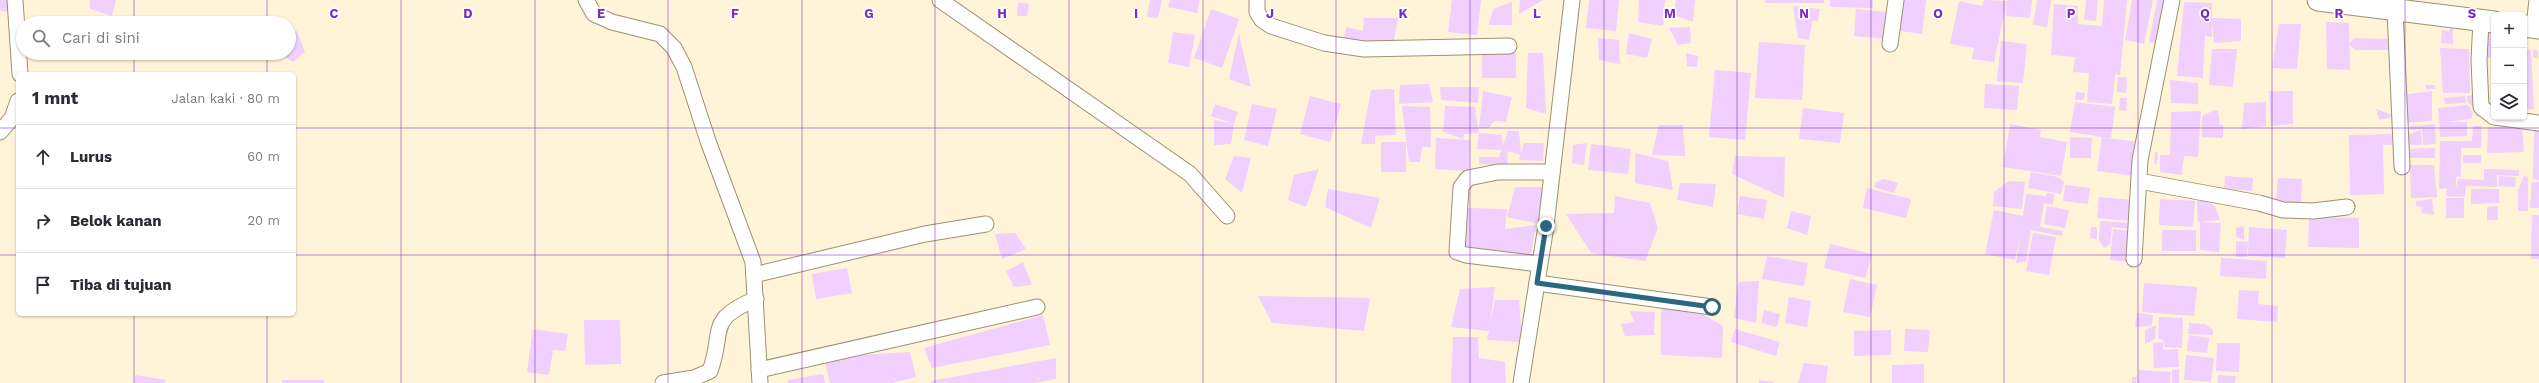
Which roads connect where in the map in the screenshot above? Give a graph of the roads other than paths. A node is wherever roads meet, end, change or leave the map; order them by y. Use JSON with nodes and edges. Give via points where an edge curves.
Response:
{"nodes":[{"id":1,"x":15,"y":0,"type":"edge"},
{"id":2,"x":586,"y":0,"type":"edge"},
{"id":3,"x":940,"y":0,"type":"edge"},
{"id":4,"x":1257,"y":0,"type":"edge"},
{"id":5,"x":1572,"y":0,"type":"edge"},
{"id":6,"x":1896,"y":0,"type":"edge"},
{"id":7,"x":2172,"y":0,"type":"edge"},
{"id":8,"x":2318,"y":0,"type":"edge"},
{"id":9,"x":2537,"y":0,"type":"edge"},
{"id":10,"x":2374,"y":4,"type":"edge"},
{"id":11,"x":2396,"y":10,"type":"junction"},
{"id":12,"x":16,"y":16,"type":"edge"},
{"id":13,"x":2488,"y":21,"type":"edge"},
{"id":14,"x":2532,"y":27,"type":"edge"},
{"id":15,"x":1890,"y":44,"type":"dead end"},
{"id":16,"x":1509,"y":46,"type":"dead end"},
{"id":17,"x":19,"y":60,"type":"edge"},
{"id":18,"x":20,"y":72,"type":"edge"},
{"id":19,"x":16,"y":107,"type":"edge"},
{"id":20,"x":2491,"y":114,"type":"edge"},
{"id":21,"x":2521,"y":120,"type":"edge"},
{"id":22,"x":2539,"y":122,"type":"edge"},
{"id":23,"x":0,"y":132,"type":"edge"},
{"id":24,"x":2402,"y":167,"type":"dead end"},
{"id":25,"x":1552,"y":172,"type":"junction"},
{"id":26,"x":2139,"y":181,"type":"junction"},
{"id":27,"x":2347,"y":207,"type":"dead end"},
{"id":28,"x":1227,"y":216,"type":"dead end"},
{"id":29,"x":986,"y":224,"type":"dead end"},
{"id":30,"x":2134,"y":259,"type":"dead end"},
{"id":31,"x":1539,"y":264,"type":"junction"},
{"id":32,"x":754,"y":275,"type":"junction"},
{"id":33,"x":1537,"y":283,"type":"junction"},
{"id":34,"x":756,"y":299,"type":"junction"},
{"id":35,"x":1037,"y":307,"type":"dead end"},
{"id":36,"x":1712,"y":307,"type":"dead end"},
{"id":37,"x":759,"y":377,"type":"edge"},
{"id":38,"x":663,"y":383,"type":"edge"},
{"id":39,"x":1521,"y":383,"type":"edge"}],
"edges":[{"from":1,"to":12,"type":"street"},
{"from":2,"to":32,"type":"street","via":[[594,14],[612,22],[660,34],[674,48],[684,67],[708,141],[746,242]]},
{"from":3,"to":28,"type":"street","via":[[1190,174]]},
{"from":4,"to":16,"type":"street","via":[[1256,12],[1271,26],[1324,43],[1364,49]]},
{"from":5,"to":25,"type":"street"},
{"from":6,"to":15,"type":"street"},
{"from":7,"to":26,"type":"street","via":[[2140,160]]},
{"from":8,"to":10,"type":"street"},
{"from":9,"to":14,"type":"street"},
{"from":10,"to":11,"type":"street"},
{"from":11,"to":13,"type":"street"},
{"from":11,"to":24,"type":"street"},
{"from":13,"to":20,"type":"street","via":[[2479,92],[2482,106]]},
{"from":17,"to":18,"type":"street"},
{"from":19,"to":23,"type":"street","via":[[12,118]]},
{"from":21,"to":22,"type":"street"},
{"from":25,"to":31,"type":"street"},
{"from":25,"to":31,"type":"street","via":[[1498,172],[1468,178],[1461,187],[1457,252]]},
{"from":26,"to":27,"type":"street","via":[[2259,203],[2282,210],[2313,211]]},
{"from":26,"to":30,"type":"street"},
{"from":29,"to":32,"type":"street","via":[[925,234]]},
{"from":31,"to":33,"type":"street"},
{"from":32,"to":34,"type":"street"},
{"from":33,"to":36,"type":"street"},
{"from":33,"to":39,"type":"street"},
{"from":34,"to":37,"type":"street"},
{"from":34,"to":38,"type":"street","via":[[728,314],[719,326],[715,358],[710,371],[694,378]]},
{"from":35,"to":37,"type":"street"}]}
